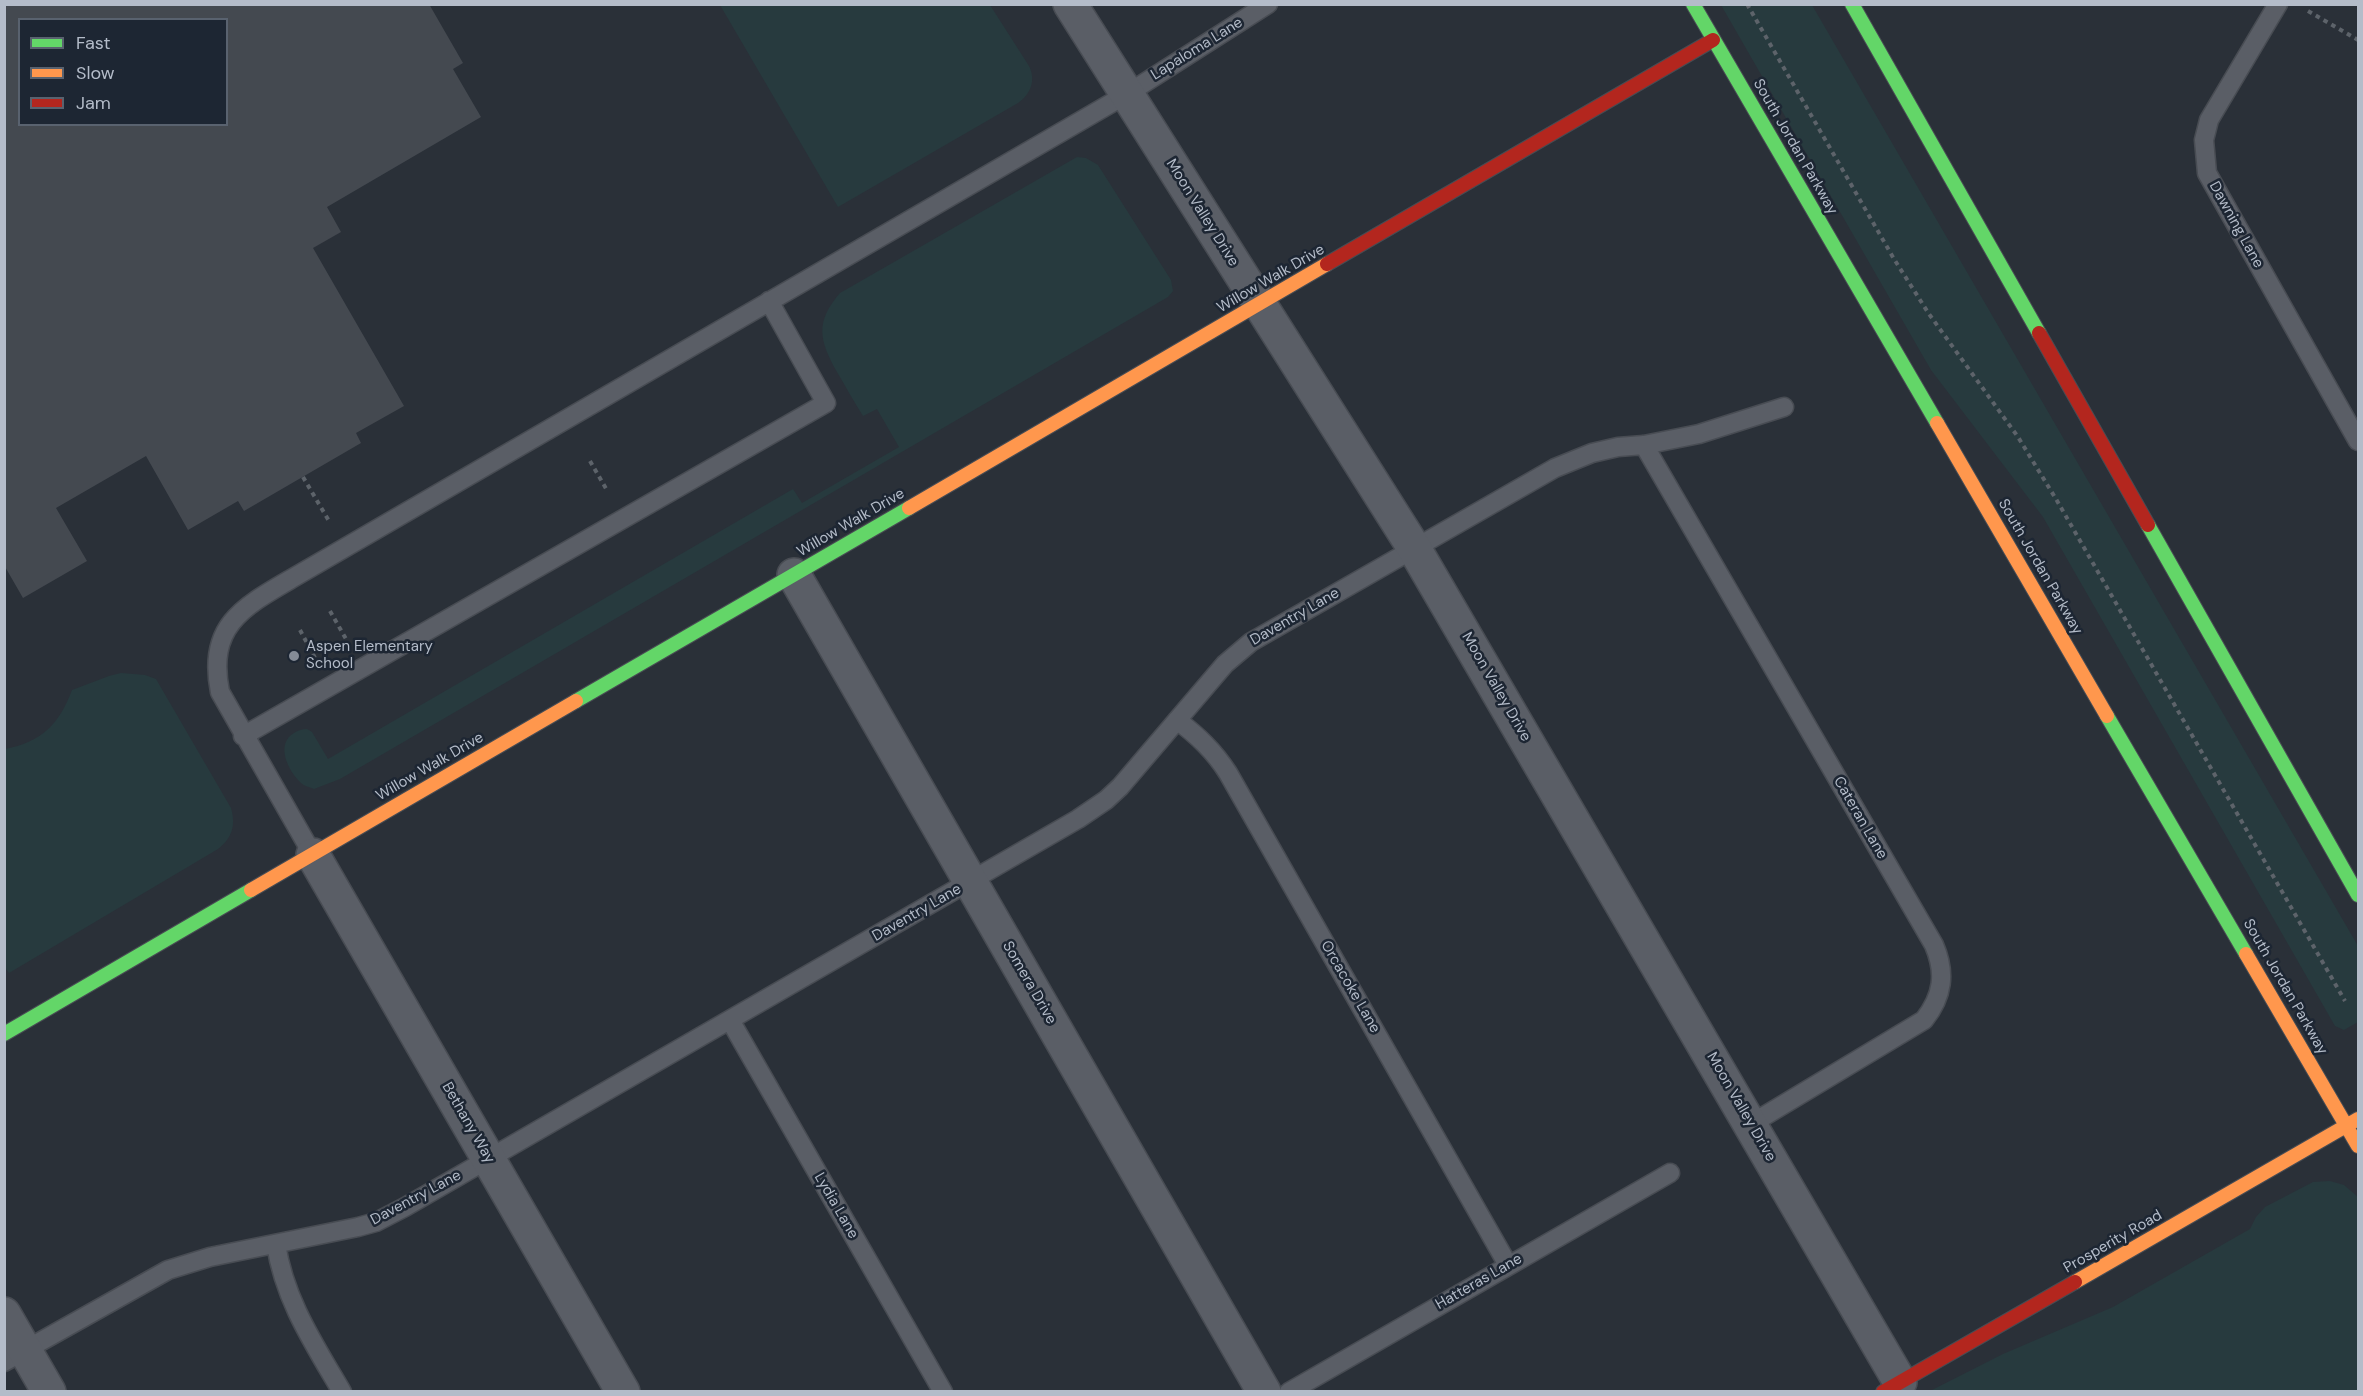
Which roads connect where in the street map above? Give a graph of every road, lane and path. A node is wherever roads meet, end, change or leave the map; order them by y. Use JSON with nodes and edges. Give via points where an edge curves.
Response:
{"nodes":[{"id":1,"x":1070,"y":4,"type":"edge"},
{"id":2,"x":1268,"y":4,"type":"edge"},
{"id":3,"x":1693,"y":4,"type":"edge"},
{"id":4,"x":1747,"y":4,"type":"edge"},
{"id":5,"x":1852,"y":4,"type":"edge"},
{"id":6,"x":2278,"y":4,"type":"edge"},
{"id":7,"x":2307,"y":10,"type":"dead end"},
{"id":8,"x":1713,"y":40,"type":"junction"},
{"id":9,"x":2358,"y":40,"type":"edge"},
{"id":10,"x":1127,"y":94,"type":"junction"},
{"id":11,"x":769,"y":302,"type":"junction"},
{"id":12,"x":1260,"y":304,"type":"junction"},
{"id":13,"x":1784,"y":407,"type":"dead end"},
{"id":14,"x":2358,"y":441,"type":"edge"},
{"id":15,"x":1644,"y":446,"type":"junction"},
{"id":16,"x":303,"y":477,"type":"dead end"},
{"id":17,"x":331,"y":525,"type":"dead end"},
{"id":18,"x":1414,"y":548,"type":"junction"},
{"id":19,"x":794,"y":574,"type":"junction"},
{"id":20,"x":1177,"y":720,"type":"junction"},
{"id":21,"x":243,"y":736,"type":"junction"},
{"id":22,"x":313,"y":855,"type":"junction"},
{"id":23,"x":971,"y":882,"type":"junction"},
{"id":24,"x":2358,"y":895,"type":"edge"},
{"id":25,"x":2345,"y":1001,"type":"dead end"},
{"id":26,"x":730,"y":1020,"type":"junction"},
{"id":27,"x":4,"y":1034,"type":"edge"},
{"id":28,"x":2353,"y":1123,"type":"edge"},
{"id":29,"x":1751,"y":1124,"type":"junction"},
{"id":30,"x":2358,"y":1146,"type":"edge"},
{"id":31,"x":488,"y":1159,"type":"junction"},
{"id":32,"x":1670,"y":1173,"type":"dead end"},
{"id":33,"x":276,"y":1245,"type":"junction"},
{"id":34,"x":1508,"y":1265,"type":"junction"},
{"id":35,"x":4,"y":1314,"type":"edge"},
{"id":36,"x":15,"y":1356,"type":"edge"},
{"id":37,"x":1892,"y":1387,"type":"edge"},
{"id":38,"x":49,"y":1392,"type":"edge"},
{"id":39,"x":342,"y":1392,"type":"edge"},
{"id":40,"x":623,"y":1392,"type":"edge"},
{"id":41,"x":943,"y":1392,"type":"edge"},
{"id":42,"x":1264,"y":1392,"type":"edge"},
{"id":43,"x":1289,"y":1392,"type":"edge"}],
"edges":[{"from":1,"to":10,"type":"street","name":"Moon Valley Drive"},
{"from":2,"to":10,"type":"lane","name":"Lapaloma Lane"},
{"from":3,"to":8,"type":"street","name":"South Jordan Parkway"},
{"from":4,"to":25,"type":"path","via":[[1894,259],[2018,437],[2056,499]]},
{"from":5,"to":24,"type":"street"},
{"from":6,"to":14,"type":"lane","name":"Dawning Lane","via":[[2209,120],[2204,140],[2207,173]]},
{"from":7,"to":9,"type":"path"},
{"from":8,"to":12,"type":"street","name":"Willow Walk Drive"},
{"from":8,"to":28,"type":"street","name":"South Jordan Parkway"},
{"from":10,"to":11,"type":"lane","name":"Lapaloma Lane"},
{"from":10,"to":12,"type":"street","name":"Moon Valley Drive"},
{"from":11,"to":21,"type":"lane","name":"Lapaloma Lane","via":[[250,603],[223,633],[217,652],[220,692]]},
{"from":11,"to":21,"type":"lane","via":[[826,403]]},
{"from":12,"to":18,"type":"street","name":"Moon Valley Drive"},
{"from":12,"to":19,"type":"street","name":"Willow Walk Drive"},
{"from":13,"to":15,"type":"lane","name":"Daventry Lane","via":[[1699,434]]},
{"from":15,"to":18,"type":"lane","name":"Daventry Lane","via":[[1618,447],[1573,459]]},
{"from":15,"to":29,"type":"lane","name":"Cateran Lane","via":[[1941,961],[1940,995],[1924,1020]]},
{"from":16,"to":17,"type":"path"},
{"from":18,"to":20,"type":"lane","name":"Daventry Lane","via":[[1237,652]]},
{"from":18,"to":29,"type":"street","name":"Moon Valley Drive"},
{"from":19,"to":22,"type":"street","name":"Willow Walk Drive"},
{"from":19,"to":23,"type":"street","name":"Somera Drive"},
{"from":20,"to":23,"type":"lane","name":"Daventry Lane","via":[[1106,800]]},
{"from":20,"to":34,"type":"lane","name":"Orcacoke Lane","via":[[1202,740],[1228,773]]},
{"from":21,"to":22,"type":"lane","name":"Lapaloma Lane"},
{"from":22,"to":27,"type":"street","name":"Willow Walk Drive"},
{"from":22,"to":31,"type":"street","name":"Bethany Way"},
{"from":23,"to":26,"type":"lane","name":"Daventry Lane"},
{"from":23,"to":42,"type":"street","name":"Somera Drive"},
{"from":26,"to":31,"type":"lane","name":"Daventry Lane"},
{"from":26,"to":41,"type":"lane","name":"Lydia Lane"},
{"from":28,"to":30,"type":"street","name":"South Jordan Parkway"},
{"from":28,"to":37,"type":"street","name":"Prosperity Road"},
{"from":29,"to":37,"type":"street","name":"Moon Valley Drive"},
{"from":31,"to":33,"type":"lane","name":"Daventry Lane","via":[[376,1222]]},
{"from":31,"to":40,"type":"street","name":"Bethany Way"},
{"from":32,"to":34,"type":"lane","name":"Hatteras Lane"},
{"from":33,"to":36,"type":"lane","name":"Daventry Lane","via":[[210,1257],[168,1270]]},
{"from":33,"to":39,"type":"lane","via":[[284,1284],[297,1313]]},
{"from":34,"to":43,"type":"lane","name":"Hatteras Lane"},
{"from":35,"to":36,"type":"street"},
{"from":36,"to":38,"type":"street"}]}
